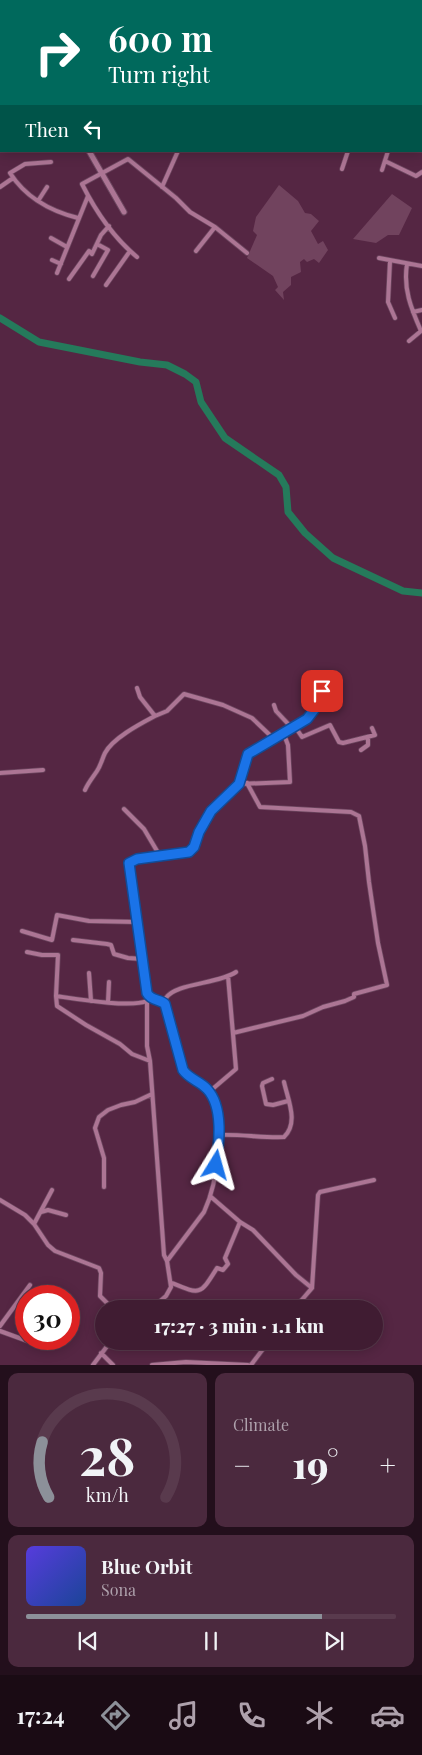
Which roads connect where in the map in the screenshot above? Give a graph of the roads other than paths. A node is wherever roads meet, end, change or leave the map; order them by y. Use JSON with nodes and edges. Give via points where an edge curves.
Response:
{"nodes":[{"id":1,"x":90,"y":152,"type":"edge"},
{"id":2,"x":178,"y":152,"type":"edge"},
{"id":3,"x":348,"y":152,"type":"edge"},
{"id":4,"x":388,"y":152,"type":"edge"},
{"id":5,"x":385,"y":161,"type":"junction"},
{"id":6,"x":51,"y":162,"type":"dead end"},
{"id":7,"x":342,"y":169,"type":"dead end"},
{"id":8,"x":382,"y":170,"type":"dead end"},
{"id":9,"x":422,"y":172,"type":"edge"},
{"id":10,"x":102,"y":173,"type":"junction"},
{"id":11,"x":13,"y":178,"type":"junction"},
{"id":12,"x":0,"y":187,"type":"edge"},
{"id":13,"x":48,"y":187,"type":"dead end"},
{"id":14,"x":162,"y":187,"type":"junction"},
{"id":15,"x":88,"y":196,"type":"junction"},
{"id":16,"x":38,"y":201,"type":"junction"},
{"id":17,"x":124,"y":212,"type":"dead end"},
{"id":18,"x":78,"y":218,"type":"junction"},
{"id":19,"x":108,"y":226,"type":"junction"},
{"id":20,"x":216,"y":227,"type":"junction"},
{"id":21,"x":51,"y":238,"type":"dead end"},
{"id":22,"x":97,"y":244,"type":"junction"},
{"id":23,"x":67,"y":247,"type":"junction"},
{"id":24,"x":130,"y":251,"type":"junction"},
{"id":25,"x":196,"y":252,"type":"dead end"},
{"id":26,"x":247,"y":254,"type":"dead end"},
{"id":27,"x":137,"y":257,"type":"dead end"},
{"id":28,"x":379,"y":258,"type":"dead end"},
{"id":29,"x":52,"y":260,"type":"dead end"},
{"id":30,"x":390,"y":262,"type":"junction"},
{"id":31,"x":60,"y":264,"type":"junction"},
{"id":32,"x":406,"y":264,"type":"junction"},
{"id":33,"x":422,"y":268,"type":"edge"},
{"id":34,"x":57,"y":273,"type":"dead end"},
{"id":35,"x":94,"y":276,"type":"dead end"},
{"id":36,"x":69,"y":279,"type":"dead end"},
{"id":37,"x":106,"y":285,"type":"dead end"},
{"id":38,"x":422,"y":310,"type":"edge"},
{"id":39,"x":413,"y":312,"type":"junction"},
{"id":40,"x":395,"y":318,"type":"dead end"},
{"id":41,"x":409,"y":341,"type":"dead end"},
{"id":42,"x":137,"y":688,"type":"dead end"},
{"id":43,"x":322,"y":691,"type":"dead end"},
{"id":44,"x":274,"y":705,"type":"dead end"},
{"id":45,"x":155,"y":716,"type":"junction"},
{"id":46,"x":292,"y":726,"type":"junction"},
{"id":47,"x":372,"y":728,"type":"dead end"},
{"id":48,"x":283,"y":732,"type":"junction"},
{"id":49,"x":368,"y":738,"type":"junction"},
{"id":50,"x":274,"y":739,"type":"junction"},
{"id":51,"x":360,"y":750,"type":"dead end"},
{"id":52,"x":43,"y":770,"type":"dead end"},
{"id":53,"x":0,"y":774,"type":"edge"},
{"id":54,"x":239,"y":784,"type":"junction"},
{"id":55,"x":247,"y":784,"type":"junction"},
{"id":56,"x":85,"y":790,"type":"dead end"},
{"id":57,"x":124,"y":809,"type":"dead end"},
{"id":58,"x":160,"y":856,"type":"junction"},
{"id":59,"x":138,"y":922,"type":"junction"},
{"id":60,"x":22,"y":931,"type":"dead end"},
{"id":61,"x":73,"y":940,"type":"dead end"},
{"id":62,"x":27,"y":952,"type":"dead end"},
{"id":63,"x":143,"y":960,"type":"junction"},
{"id":64,"x":236,"y":972,"type":"dead end"},
{"id":65,"x":89,"y":973,"type":"dead end"},
{"id":66,"x":228,"y":976,"type":"junction"},
{"id":67,"x":109,"y":982,"type":"dead end"},
{"id":68,"x":56,"y":996,"type":"junction"},
{"id":69,"x":151,"y":998,"type":"junction"},
{"id":70,"x":91,"y":1000,"type":"junction"},
{"id":71,"x":147,"y":1001,"type":"junction"},
{"id":72,"x":108,"y":1002,"type":"junction"},
{"id":73,"x":165,"y":1004,"type":"junction"},
{"id":74,"x":233,"y":1033,"type":"junction"},
{"id":75,"x":150,"y":1061,"type":"junction"},
{"id":76,"x":272,"y":1080,"type":"dead end"},
{"id":77,"x":284,"y":1082,"type":"dead end"},
{"id":78,"x":209,"y":1092,"type":"junction"},
{"id":79,"x":152,"y":1094,"type":"junction"},
{"id":80,"x":288,"y":1101,"type":"junction"},
{"id":81,"x":220,"y":1135,"type":"junction"},
{"id":82,"x":374,"y":1180,"type":"dead end"},
{"id":83,"x":104,"y":1187,"type":"dead end"},
{"id":84,"x":52,"y":1190,"type":"dead end"},
{"id":85,"x":210,"y":1196,"type":"junction"},
{"id":86,"x":0,"y":1200,"type":"edge"},
{"id":87,"x":41,"y":1212,"type":"junction"},
{"id":88,"x":66,"y":1215,"type":"dead end"},
{"id":89,"x":240,"y":1222,"type":"junction"},
{"id":90,"x":34,"y":1224,"type":"junction"},
{"id":91,"x":167,"y":1261,"type":"junction"},
{"id":92,"x":172,"y":1283,"type":"junction"},
{"id":93,"x":312,"y":1288,"type":"junction"},
{"id":94,"x":104,"y":1300,"type":"edge"},
{"id":95,"x":161,"y":1300,"type":"edge"},
{"id":96,"x":302,"y":1300,"type":"edge"},
{"id":97,"x":15,"y":1306,"type":"edge"},
{"id":98,"x":0,"y":1326,"type":"edge"},
{"id":99,"x":0,"y":1331,"type":"edge"},
{"id":100,"x":15,"y":1336,"type":"edge"},
{"id":101,"x":103,"y":1350,"type":"edge"},
{"id":102,"x":261,"y":1350,"type":"edge"},
{"id":103,"x":100,"y":1353,"type":"junction"},
{"id":104,"x":93,"y":1365,"type":"edge"},
{"id":105,"x":112,"y":1365,"type":"edge"},
{"id":106,"x":152,"y":1365,"type":"edge"},
{"id":107,"x":249,"y":1365,"type":"edge"}],
"edges":[{"from":1,"to":10,"type":"street"},
{"from":2,"to":14,"type":"street"},
{"from":3,"to":7,"type":"street"},
{"from":4,"to":5,"type":"street"},
{"from":5,"to":8,"type":"street"},
{"from":5,"to":9,"type":"street","via":[[416,176]]},
{"from":6,"to":11,"type":"street","via":[[25,164],[10,174]]},
{"from":10,"to":14,"type":"street","via":[[128,159]]},
{"from":10,"to":15,"type":"street","via":[[82,184]]},
{"from":10,"to":17,"type":"street"},
{"from":11,"to":12,"type":"street"},
{"from":11,"to":16,"type":"street","via":[[25,193]]},
{"from":13,"to":16,"type":"street"},
{"from":14,"to":20,"type":"street","via":[[190,212]]},
{"from":15,"to":18,"type":"street"},
{"from":15,"to":19,"type":"street"},
{"from":16,"to":18,"type":"street","via":[[57,212]]},
{"from":18,"to":23,"type":"street"},
{"from":19,"to":22,"type":"street"},
{"from":19,"to":24,"type":"street"},
{"from":20,"to":25,"type":"street"},
{"from":20,"to":26,"type":"street"},
{"from":21,"to":23,"type":"street"},
{"from":22,"to":35,"type":"street","via":[[108,250]]},
{"from":22,"to":36,"type":"street"},
{"from":23,"to":31,"type":"street"},
{"from":24,"to":27,"type":"street"},
{"from":24,"to":37,"type":"street"},
{"from":28,"to":30,"type":"street"},
{"from":29,"to":31,"type":"street"},
{"from":30,"to":32,"type":"street"},
{"from":30,"to":40,"type":"street","via":[[388,302]]},
{"from":31,"to":34,"type":"street"},
{"from":32,"to":33,"type":"street"},
{"from":32,"to":39,"type":"street","via":[[406,294]]},
{"from":38,"to":39,"type":"street"},
{"from":39,"to":41,"type":"street","via":[[421,331]]},
{"from":42,"to":45,"type":"street"},
{"from":43,"to":46,"type":"street","via":[[307,719]]},
{"from":44,"to":46,"type":"street"},
{"from":45,"to":50,"type":"street","via":[[167,711],[184,694],[223,705],[252,718]]},
{"from":45,"to":56,"type":"street","via":[[109,747]]},
{"from":46,"to":48,"type":"street"},
{"from":46,"to":49,"type":"street","via":[[302,737],[330,725],[343,744]]},
{"from":47,"to":49,"type":"street","via":[[375,735]]},
{"from":48,"to":50,"type":"street"},
{"from":48,"to":55,"type":"street","via":[[288,745],[290,782]]},
{"from":49,"to":51,"type":"street","via":[[368,745]]},
{"from":50,"to":54,"type":"street","via":[[248,754]]},
{"from":52,"to":53,"type":"street"},
{"from":54,"to":55,"type":"street"},
{"from":54,"to":58,"type":"street","via":[[211,811],[192,850]]},
{"from":55,"to":74,"type":"street","via":[[260,807],[351,812],[359,816],[387,985],[354,994],[345,1001],[303,1016]]},
{"from":57,"to":58,"type":"street","via":[[144,830]]},
{"from":58,"to":59,"type":"street","via":[[129,863]]},
{"from":59,"to":60,"type":"street","via":[[89,921],[57,915],[52,940]]},
{"from":59,"to":63,"type":"street"},
{"from":61,"to":63,"type":"street","via":[[111,945],[114,954]]},
{"from":62,"to":68,"type":"street","via":[[58,955]]},
{"from":63,"to":69,"type":"street","via":[[147,993]]},
{"from":64,"to":66,"type":"street"},
{"from":65,"to":70,"type":"street"},
{"from":66,"to":73,"type":"street","via":[[172,991]]},
{"from":66,"to":74,"type":"street"},
{"from":67,"to":72,"type":"street"},
{"from":68,"to":70,"type":"street"},
{"from":68,"to":75,"type":"street","via":[[57,1006],[132,1054]]},
{"from":69,"to":71,"type":"street"},
{"from":69,"to":73,"type":"street"},
{"from":70,"to":72,"type":"street"},
{"from":71,"to":72,"type":"street"},
{"from":71,"to":75,"type":"street"},
{"from":73,"to":78,"type":"street","via":[[183,1070]]},
{"from":74,"to":78,"type":"street","via":[[236,1069]]},
{"from":75,"to":79,"type":"street"},
{"from":76,"to":80,"type":"street","via":[[262,1086],[266,1104]]},
{"from":77,"to":80,"type":"street"},
{"from":78,"to":81,"type":"street","via":[[215,1105]]},
{"from":79,"to":83,"type":"street","via":[[108,1110],[99,1117],[95,1128],[104,1158]]},
{"from":79,"to":91,"type":"street"},
{"from":80,"to":81,"type":"street","via":[[292,1121],[284,1137]]},
{"from":81,"to":85,"type":"street"},
{"from":82,"to":93,"type":"street","via":[[318,1195]]},
{"from":84,"to":87,"type":"street"},
{"from":85,"to":89,"type":"street"},
{"from":85,"to":91,"type":"street","via":[[204,1212]]},
{"from":86,"to":90,"type":"street"},
{"from":87,"to":88,"type":"street","via":[[48,1210]]},
{"from":87,"to":90,"type":"street"},
{"from":89,"to":92,"type":"street","via":[[225,1258],[228,1264],[223,1270],[217,1268],[204,1287],[196,1292]]},
{"from":89,"to":93,"type":"street","via":[[253,1230],[296,1276]]},
{"from":90,"to":94,"type":"street","via":[[55,1251],[99,1268],[100,1296]]},
{"from":91,"to":92,"type":"street"},
{"from":92,"to":95,"type":"street"},
{"from":93,"to":96,"type":"street"},
{"from":97,"to":98,"type":"street"},
{"from":99,"to":100,"type":"street"},
{"from":101,"to":103,"type":"street"},
{"from":102,"to":107,"type":"street"},
{"from":103,"to":104,"type":"street"},
{"from":103,"to":105,"type":"street"},
{"from":106,"to":107,"type":"street","via":[[186,1362]]}]}
